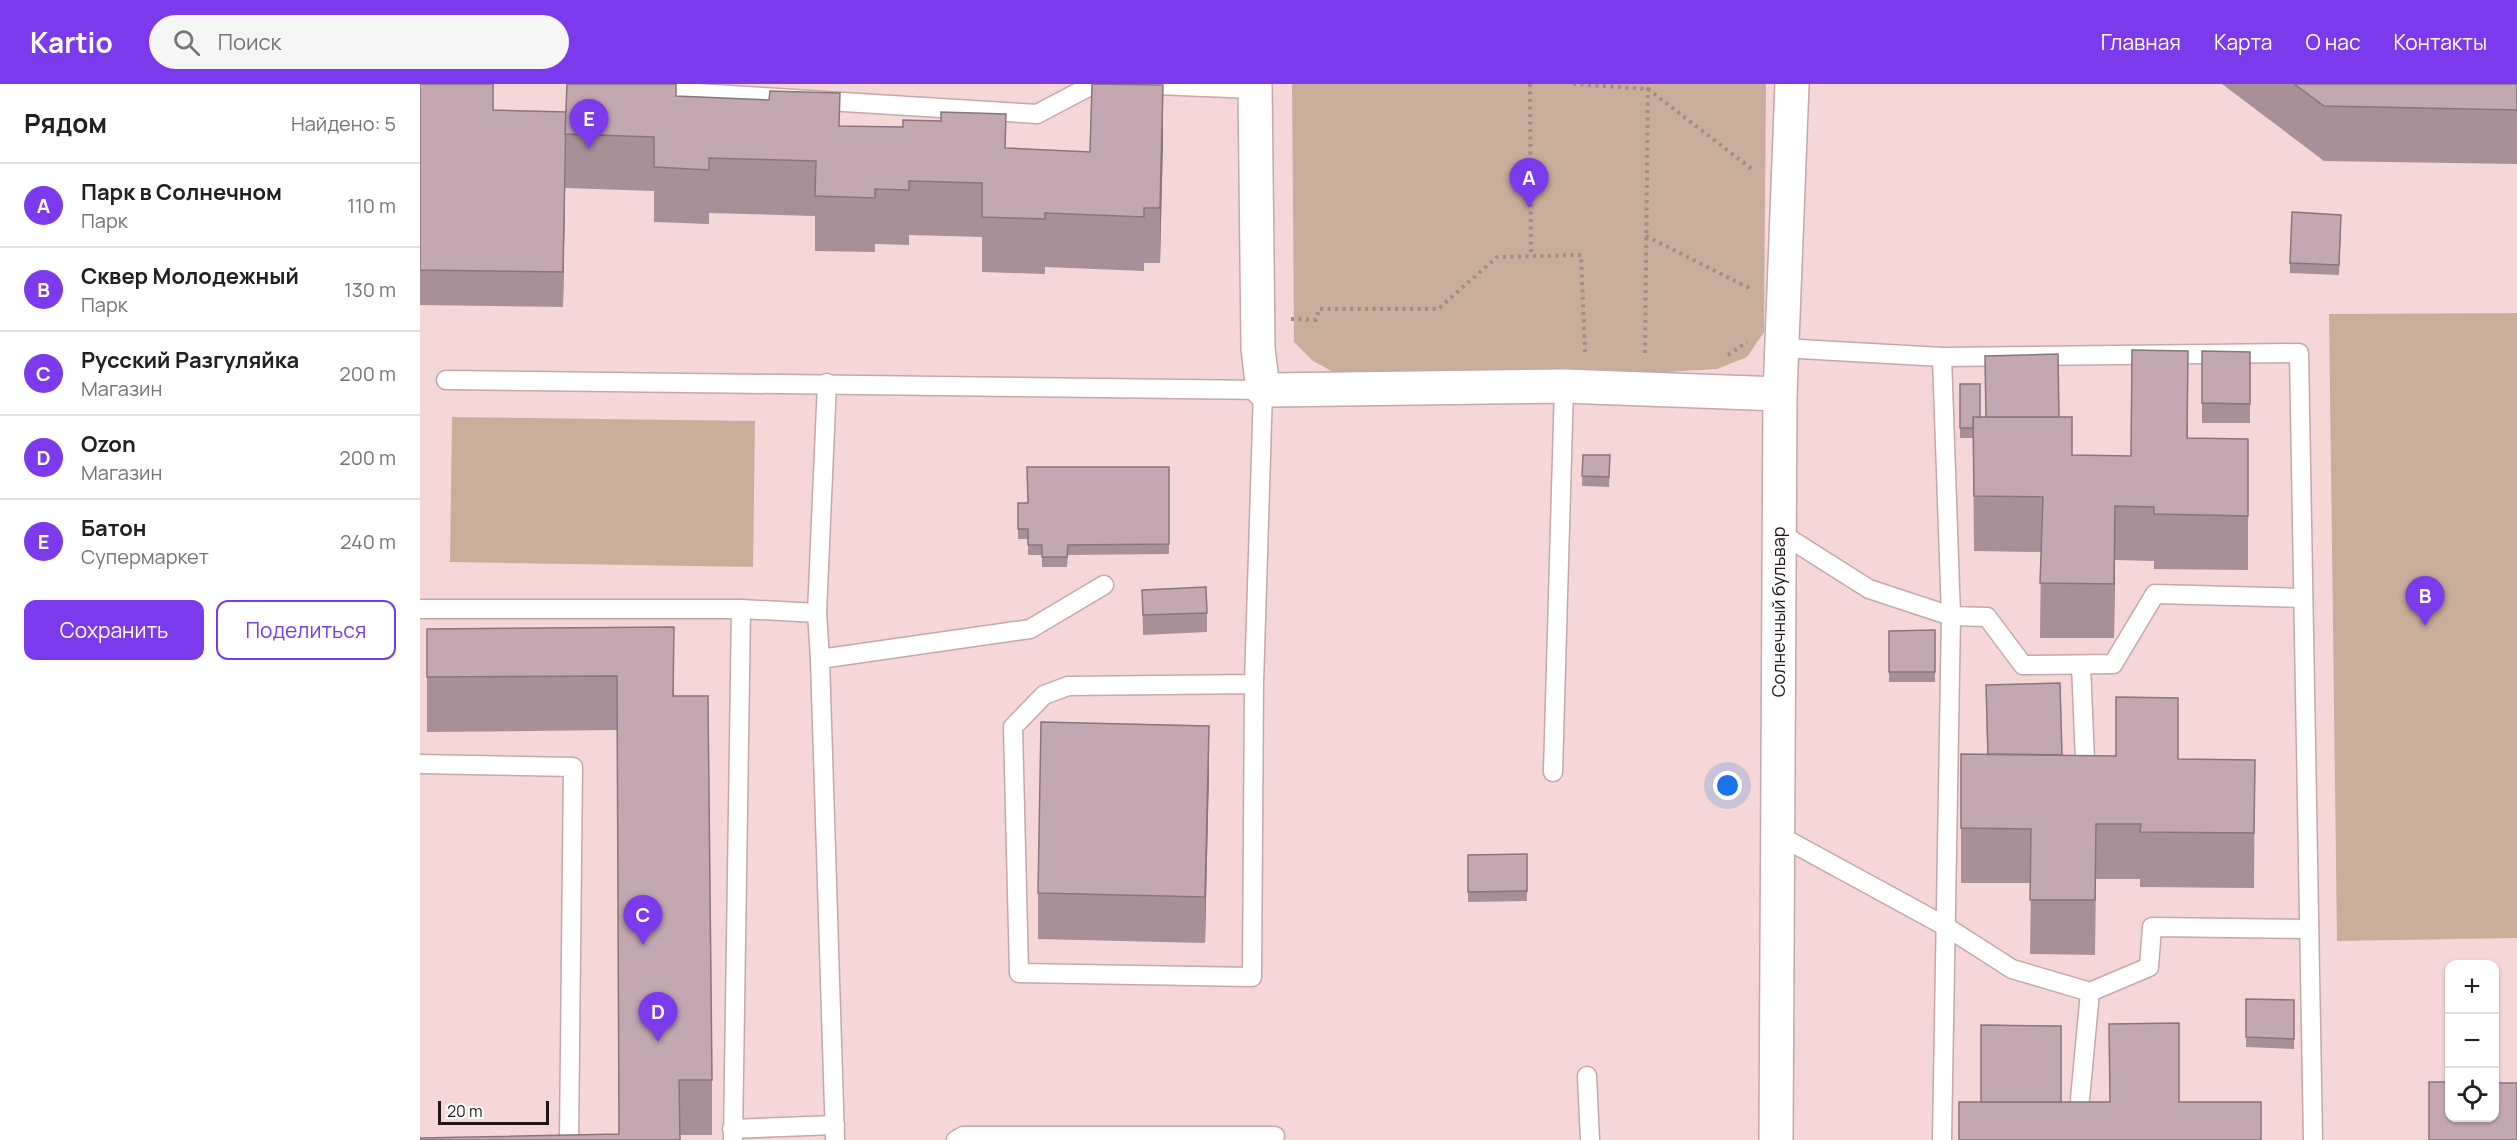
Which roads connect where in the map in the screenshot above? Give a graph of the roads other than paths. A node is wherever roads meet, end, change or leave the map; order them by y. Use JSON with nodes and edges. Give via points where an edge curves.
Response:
{"nodes":[{"id":1,"x":681,"y":84,"type":"edge"},
{"id":2,"x":1094,"y":84,"type":"edge"},
{"id":3,"x":1129,"y":84,"type":"edge"},
{"id":4,"x":1792,"y":84,"type":"edge"},
{"id":5,"x":1178,"y":85,"type":"edge"},
{"id":6,"x":1255,"y":87,"type":"edge"},
{"id":7,"x":1768,"y":342,"type":"junction"},
{"id":8,"x":1942,"y":357,"type":"junction"},
{"id":9,"x":446,"y":380,"type":"dead end"},
{"id":10,"x":827,"y":383,"type":"junction"},
{"id":11,"x":1564,"y":386,"type":"junction"},
{"id":12,"x":1263,"y":390,"type":"junction"},
{"id":13,"x":1780,"y":394,"type":"junction"},
{"id":14,"x":1779,"y":532,"type":"junction"},
{"id":15,"x":1104,"y":585,"type":"dead end"},
{"id":16,"x":2302,"y":598,"type":"junction"},
{"id":17,"x":420,"y":609,"type":"edge"},
{"id":18,"x":741,"y":609,"type":"junction"},
{"id":19,"x":817,"y":613,"type":"junction"},
{"id":20,"x":1952,"y":616,"type":"junction"},
{"id":21,"x":820,"y":659,"type":"junction"},
{"id":22,"x":2081,"y":664,"type":"junction"},
{"id":23,"x":1254,"y":684,"type":"junction"},
{"id":24,"x":2085,"y":761,"type":"edge"},
{"id":25,"x":420,"y":764,"type":"edge"},
{"id":26,"x":1552,"y":772,"type":"dead end"},
{"id":27,"x":1778,"y":835,"type":"junction"},
{"id":28,"x":1945,"y":926,"type":"junction"},
{"id":29,"x":2309,"y":929,"type":"junction"},
{"id":30,"x":2090,"y":992,"type":"junction"},
{"id":31,"x":1587,"y":1076,"type":"dead end"},
{"id":32,"x":2080,"y":1099,"type":"edge"},
{"id":33,"x":835,"y":1133,"type":"edge"},
{"id":34,"x":732,"y":1134,"type":"edge"},
{"id":35,"x":1275,"y":1136,"type":"dead end"},
{"id":36,"x":569,"y":1140,"type":"edge"},
{"id":37,"x":956,"y":1140,"type":"edge"},
{"id":38,"x":1590,"y":1140,"type":"edge"},
{"id":39,"x":1776,"y":1140,"type":"edge"},
{"id":40,"x":1942,"y":1140,"type":"edge"},
{"id":41,"x":2313,"y":1140,"type":"edge"}],
"edges":[{"from":1,"to":2,"type":"lane","via":[[681,92],[1037,114]]},
{"from":3,"to":5,"type":"lane"},
{"from":4,"to":7,"type":"street","name":"Солнечный бульвар"},
{"from":5,"to":6,"type":"lane"},
{"from":6,"to":12,"type":"street","via":[[1258,348]]},
{"from":7,"to":8,"type":"lane"},
{"from":7,"to":13,"type":"street","name":"Солнечный бульвар"},
{"from":8,"to":16,"type":"lane","via":[[2299,353]]},
{"from":8,"to":20,"type":"lane"},
{"from":9,"to":10,"type":"lane"},
{"from":10,"to":12,"type":"lane"},
{"from":10,"to":19,"type":"lane"},
{"from":11,"to":12,"type":"street"},
{"from":11,"to":13,"type":"street"},
{"from":11,"to":26,"type":"lane"},
{"from":12,"to":23,"type":"lane"},
{"from":13,"to":14,"type":"street","name":"Солнечный бульвар"},
{"from":14,"to":20,"type":"lane","via":[[1869,589]]},
{"from":14,"to":27,"type":"street","name":"Солнечный бульвар"},
{"from":15,"to":21,"type":"lane","via":[[1030,629]]},
{"from":16,"to":22,"type":"lane","via":[[2155,594],[2113,664]]},
{"from":16,"to":29,"type":"lane"},
{"from":17,"to":18,"type":"lane"},
{"from":18,"to":19,"type":"lane"},
{"from":18,"to":34,"type":"lane"},
{"from":19,"to":21,"type":"lane"},
{"from":20,"to":22,"type":"lane","via":[[1987,617],[2023,665]]},
{"from":20,"to":28,"type":"lane"},
{"from":21,"to":33,"type":"lane"},
{"from":22,"to":24,"type":"lane"},
{"from":23,"to":23,"type":"lane","via":[[1068,686],[1044,695],[1013,727],[1019,973],[1252,977]]},
{"from":25,"to":36,"type":"lane","via":[[573,767]]},
{"from":27,"to":28,"type":"lane"},
{"from":27,"to":39,"type":"street","name":"Солнечный бульвар"},
{"from":28,"to":30,"type":"lane","via":[[2012,969]]},
{"from":28,"to":40,"type":"lane"},
{"from":29,"to":30,"type":"lane","via":[[2152,927],[2150,968]]},
{"from":29,"to":41,"type":"lane"},
{"from":30,"to":32,"type":"lane"},
{"from":31,"to":38,"type":"lane"},
{"from":33,"to":34,"type":"lane"},
{"from":35,"to":37,"type":"lane","via":[[963,1136]]}]}
